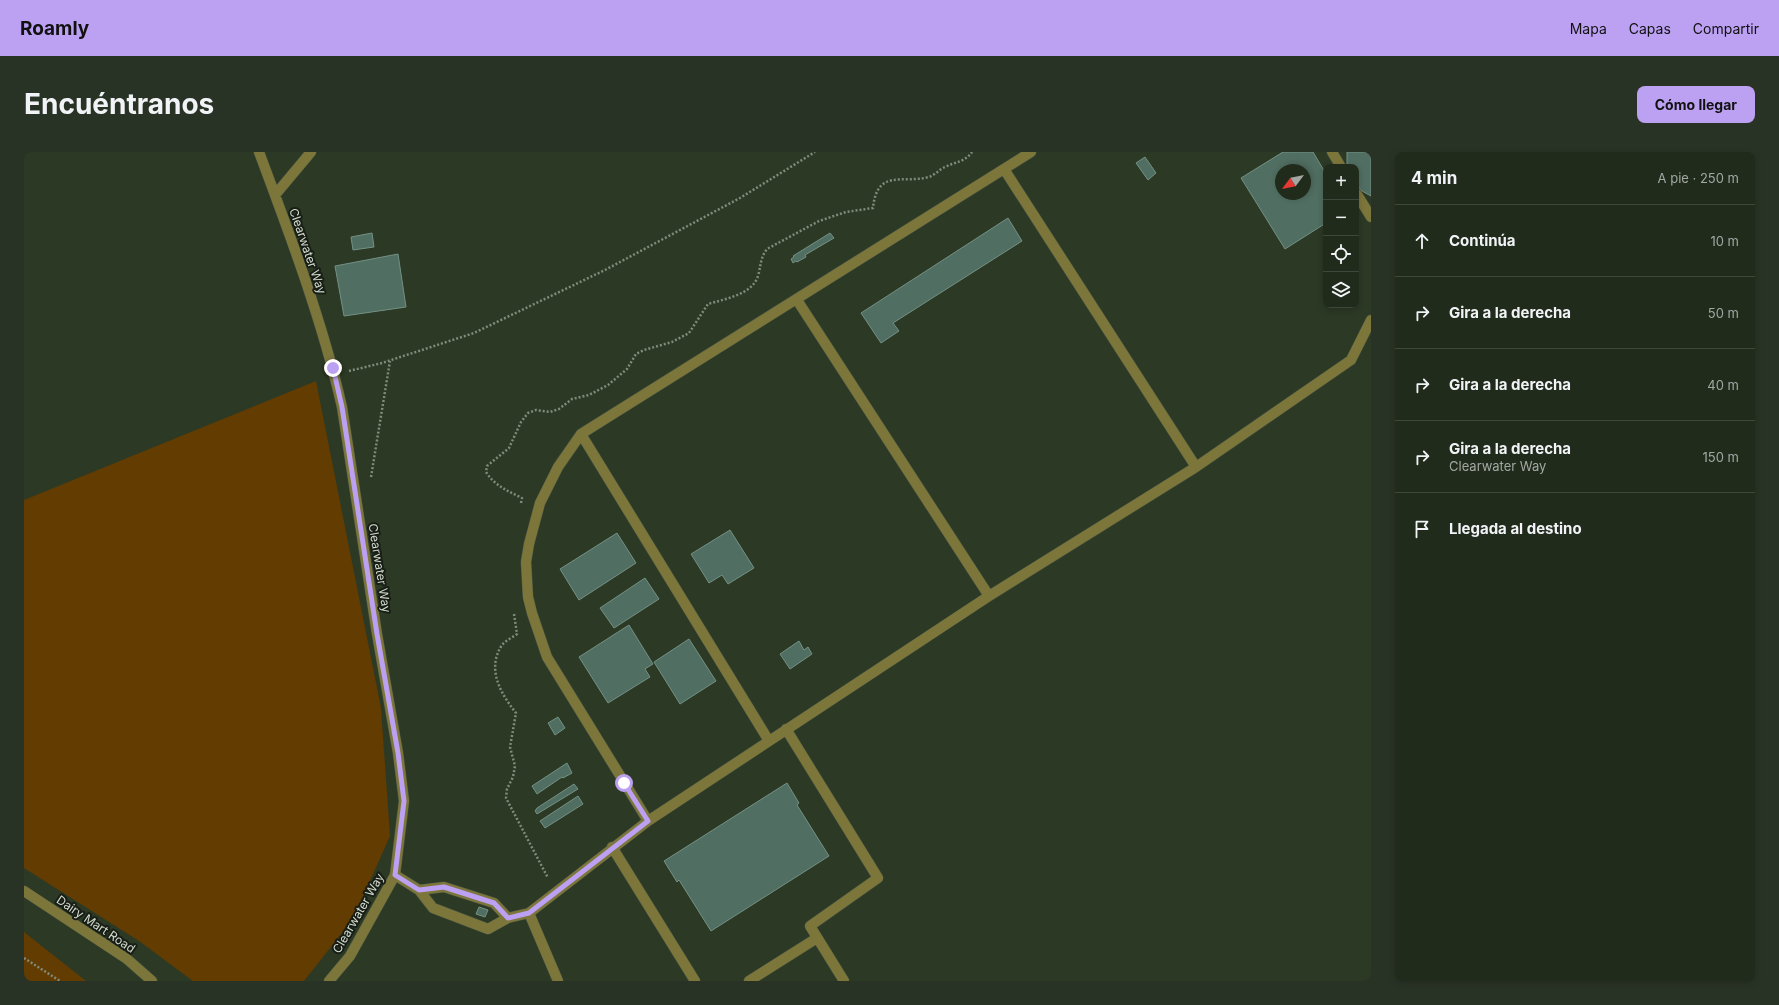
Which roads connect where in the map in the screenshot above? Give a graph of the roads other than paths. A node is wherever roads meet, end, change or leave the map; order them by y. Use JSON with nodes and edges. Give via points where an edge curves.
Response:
{"nodes":[{"id":1,"x":259,"y":152,"type":"edge"},
{"id":2,"x":311,"y":152,"type":"edge"},
{"id":3,"x":1032,"y":152,"type":"edge"},
{"id":4,"x":1332,"y":152,"type":"edge"},
{"id":5,"x":1339,"y":164,"type":"edge"},
{"id":6,"x":1004,"y":169,"type":"junction"},
{"id":7,"x":275,"y":195,"type":"junction"},
{"id":8,"x":1359,"y":197,"type":"edge"},
{"id":9,"x":1371,"y":217,"type":"edge"},
{"id":10,"x":797,"y":300,"type":"junction"},
{"id":11,"x":1371,"y":320,"type":"edge"},
{"id":12,"x":580,"y":434,"type":"junction"},
{"id":13,"x":1196,"y":467,"type":"junction"},
{"id":14,"x":989,"y":596,"type":"junction"},
{"id":15,"x":786,"y":729,"type":"junction"},
{"id":16,"x":769,"y":741,"type":"junction"},
{"id":17,"x":648,"y":821,"type":"junction"},
{"id":18,"x":612,"y":847,"type":"junction"},
{"id":19,"x":395,"y":875,"type":"junction"},
{"id":20,"x":419,"y":890,"type":"junction"},
{"id":21,"x":24,"y":891,"type":"edge"},
{"id":22,"x":529,"y":913,"type":"junction"},
{"id":23,"x":508,"y":918,"type":"junction"},
{"id":24,"x":817,"y":938,"type":"junction"},
{"id":25,"x":152,"y":981,"type":"edge"},
{"id":26,"x":329,"y":981,"type":"edge"},
{"id":27,"x":558,"y":981,"type":"edge"},
{"id":28,"x":695,"y":981,"type":"edge"},
{"id":29,"x":749,"y":981,"type":"edge"},
{"id":30,"x":844,"y":981,"type":"edge"}],
"edges":[{"from":1,"to":7,"type":"street","name":"Clearwater Way"},
{"from":2,"to":7,"type":"street"},
{"from":3,"to":6,"type":"street"},
{"from":4,"to":5,"type":"street"},
{"from":6,"to":10,"type":"street"},
{"from":6,"to":13,"type":"street"},
{"from":7,"to":19,"type":"street","name":"Clearwater Way","via":[[335,375],[342,407],[404,801]]},
{"from":8,"to":9,"type":"street"},
{"from":10,"to":12,"type":"street"},
{"from":10,"to":14,"type":"street"},
{"from":11,"to":13,"type":"street","via":[[1351,360]]},
{"from":12,"to":16,"type":"street"},
{"from":12,"to":17,"type":"street","via":[[558,467],[540,503],[528,544],[528,597],[547,657]]},
{"from":13,"to":14,"type":"street"},
{"from":14,"to":15,"type":"street"},
{"from":15,"to":16,"type":"street"},
{"from":15,"to":24,"type":"street","via":[[878,878],[810,926]]},
{"from":16,"to":17,"type":"street"},
{"from":17,"to":18,"type":"street"},
{"from":18,"to":22,"type":"street"},
{"from":18,"to":28,"type":"street"},
{"from":19,"to":20,"type":"street"},
{"from":19,"to":26,"type":"street","name":"Clearwater Way","via":[[350,956]]},
{"from":20,"to":23,"type":"street","via":[[444,887],[494,903]]},
{"from":20,"to":23,"type":"street","via":[[433,908],[488,929]]},
{"from":21,"to":25,"type":"street","name":"Dairy Mart Road","via":[[127,959]]},
{"from":22,"to":23,"type":"street"},
{"from":22,"to":27,"type":"street"},
{"from":24,"to":29,"type":"street"},
{"from":24,"to":30,"type":"street"}]}
